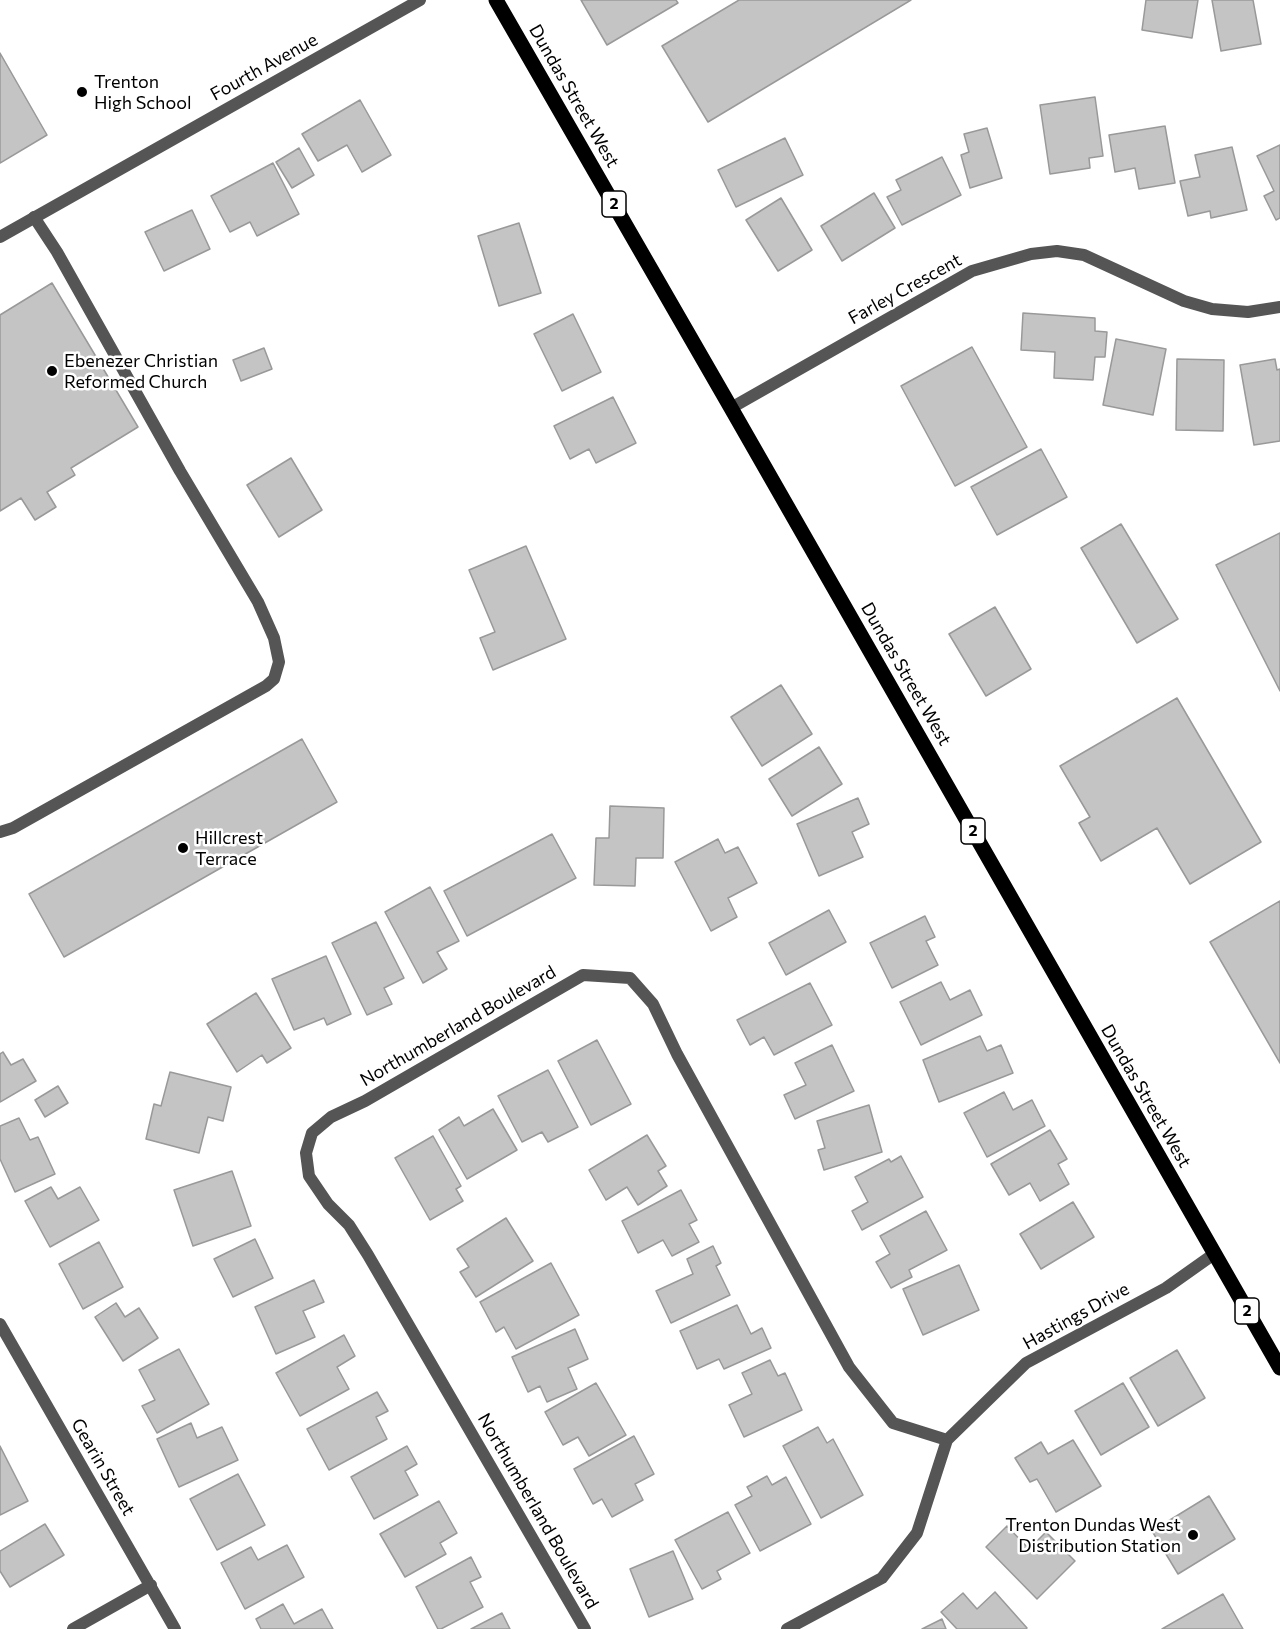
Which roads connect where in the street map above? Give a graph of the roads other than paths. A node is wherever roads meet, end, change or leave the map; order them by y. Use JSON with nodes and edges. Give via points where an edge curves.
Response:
{"nodes":[{"id":1,"x":420,"y":0,"type":"edge"},
{"id":2,"x":496,"y":0,"type":"edge"},
{"id":3,"x":34,"y":217,"type":"junction"},
{"id":4,"x":0,"y":237,"type":"edge"},
{"id":5,"x":1280,"y":307,"type":"edge"},
{"id":6,"x":732,"y":408,"type":"junction"},
{"id":7,"x":0,"y":831,"type":"edge"},
{"id":8,"x":1214,"y":1254,"type":"junction"},
{"id":9,"x":0,"y":1324,"type":"edge"},
{"id":10,"x":1280,"y":1368,"type":"edge"},
{"id":11,"x":946,"y":1440,"type":"junction"},
{"id":12,"x":151,"y":1585,"type":"junction"},
{"id":13,"x":73,"y":1629,"type":"edge"},
{"id":14,"x":175,"y":1629,"type":"edge"},
{"id":15,"x":585,"y":1629,"type":"edge"},
{"id":16,"x":787,"y":1629,"type":"edge"}],
"edges":[{"from":1,"to":3,"type":"street","name":"Fourth Avenue"},
{"from":2,"to":6,"type":"main road","name":"Dundas Street West","number":"2"},
{"from":3,"to":4,"type":"street","name":"Fourth Avenue"},
{"from":3,"to":7,"type":"street","via":[[258,602],[274,638],[279,662],[274,679],[266,686],[13,828]]},
{"from":5,"to":6,"type":"street","name":"Farley Crescent","via":[[1248,312],[1212,309],[1184,301],[1084,255],[1057,251],[1031,254],[972,271]]},
{"from":6,"to":8,"type":"main road","name":"Dundas Street West","number":"2"},
{"from":8,"to":10,"type":"main road","name":"Dundas Street West","number":"2"},
{"from":8,"to":11,"type":"street","name":"Hastings Drive","via":[[1166,1288],[1026,1363]]},
{"from":9,"to":12,"type":"street","name":"Gearin Street"},
{"from":11,"to":15,"type":"street","name":"Northumberland Boulevard","via":[[893,1423],[849,1367],[653,1004],[630,978],[583,975],[331,1117],[312,1133],[306,1153],[309,1176],[368,1255]]},
{"from":11,"to":16,"type":"street","name":"Hastings Drive","via":[[917,1533],[882,1578]]},
{"from":12,"to":13,"type":"street"},
{"from":12,"to":14,"type":"street","name":"Gearin Street"}]}
